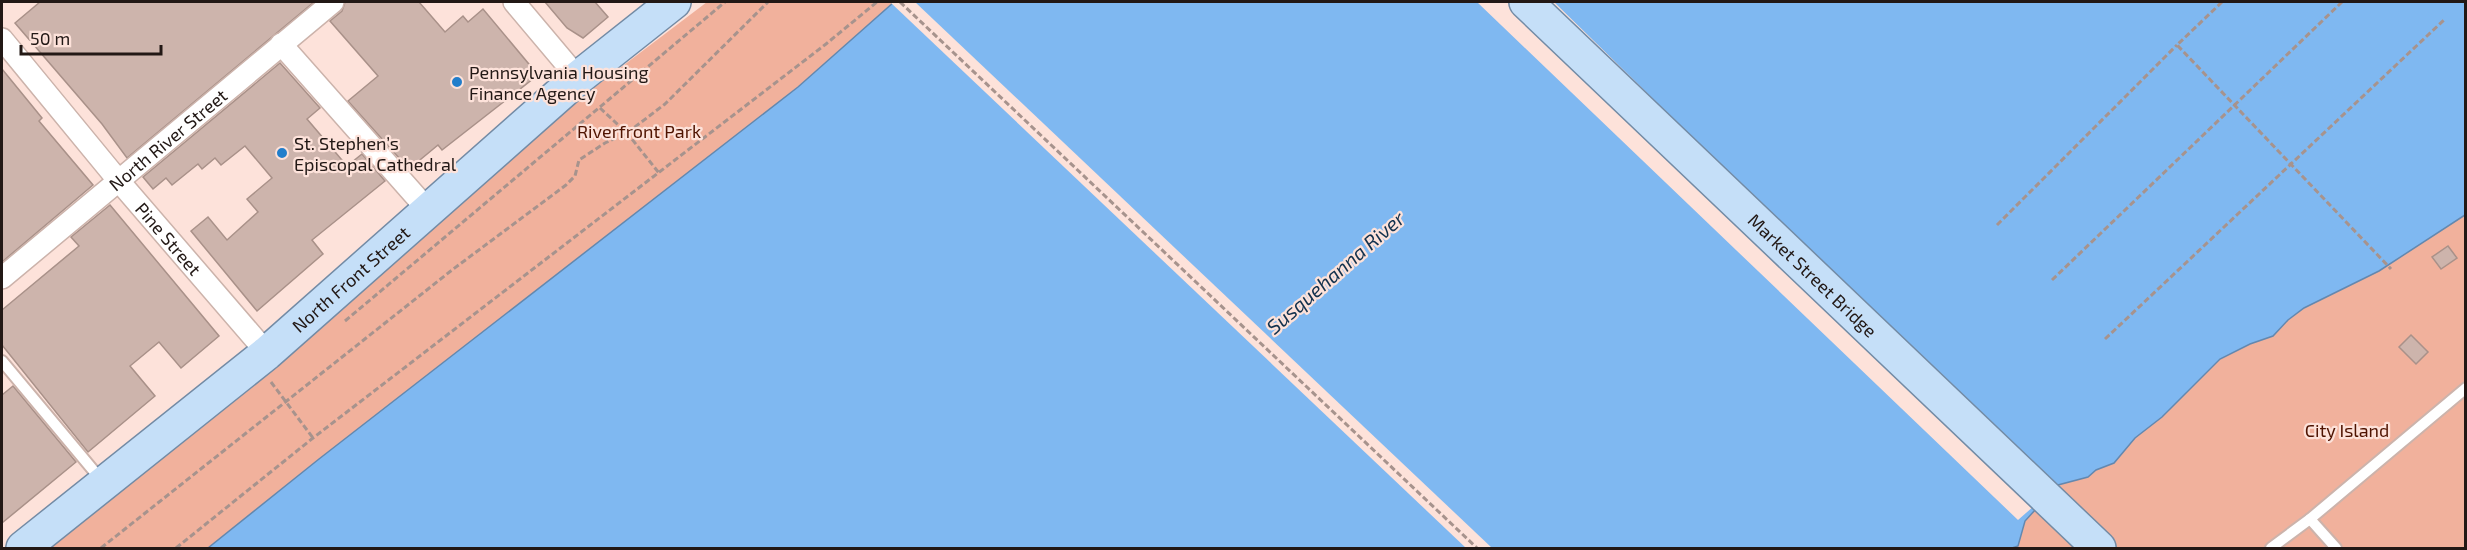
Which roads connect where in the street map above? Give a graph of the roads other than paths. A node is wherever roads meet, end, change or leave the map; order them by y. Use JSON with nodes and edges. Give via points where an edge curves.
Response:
{"nodes":[{"id":1,"x":333,"y":2,"type":"edge"},
{"id":2,"x":514,"y":2,"type":"edge"},
{"id":3,"x":674,"y":2,"type":"edge"},
{"id":4,"x":1526,"y":2,"type":"edge"},
{"id":5,"x":2,"y":39,"type":"edge"},
{"id":6,"x":281,"y":44,"type":"junction"},
{"id":7,"x":578,"y":78,"type":"junction"},
{"id":8,"x":118,"y":180,"type":"junction"},
{"id":9,"x":427,"y":209,"type":"junction"},
{"id":10,"x":2,"y":278,"type":"edge"},
{"id":11,"x":2,"y":361,"type":"edge"},
{"id":12,"x":269,"y":367,"type":"junction"},
{"id":13,"x":2466,"y":388,"type":"edge"},
{"id":14,"x":103,"y":482,"type":"junction"},
{"id":15,"x":2310,"y":519,"type":"junction"},
{"id":16,"x":23,"y":549,"type":"edge"},
{"id":17,"x":2099,"y":549,"type":"edge"},
{"id":18,"x":2271,"y":549,"type":"edge"},
{"id":19,"x":2336,"y":549,"type":"edge"}],
"edges":[{"from":1,"to":6,"type":"street","name":"North River Street"},
{"from":2,"to":7,"type":"street"},
{"from":3,"to":7,"type":"main road","name":"North Front Street"},
{"from":4,"to":17,"type":"main road","name":"Market Street Bridge"},
{"from":5,"to":8,"type":"street","name":"Pine Street"},
{"from":6,"to":8,"type":"street","name":"North River Street"},
{"from":6,"to":9,"type":"street"},
{"from":7,"to":9,"type":"main road","name":"North Front Street"},
{"from":8,"to":10,"type":"street","name":"North River Street"},
{"from":8,"to":12,"type":"street","name":"Pine Street"},
{"from":9,"to":12,"type":"main road","name":"North Front Street"},
{"from":11,"to":14,"type":"lane"},
{"from":12,"to":14,"type":"main road","name":"North Front Street"},
{"from":13,"to":15,"type":"lane"},
{"from":14,"to":16,"type":"main road","name":"North Front Street"},
{"from":15,"to":18,"type":"lane"},
{"from":15,"to":19,"type":"lane"}]}
